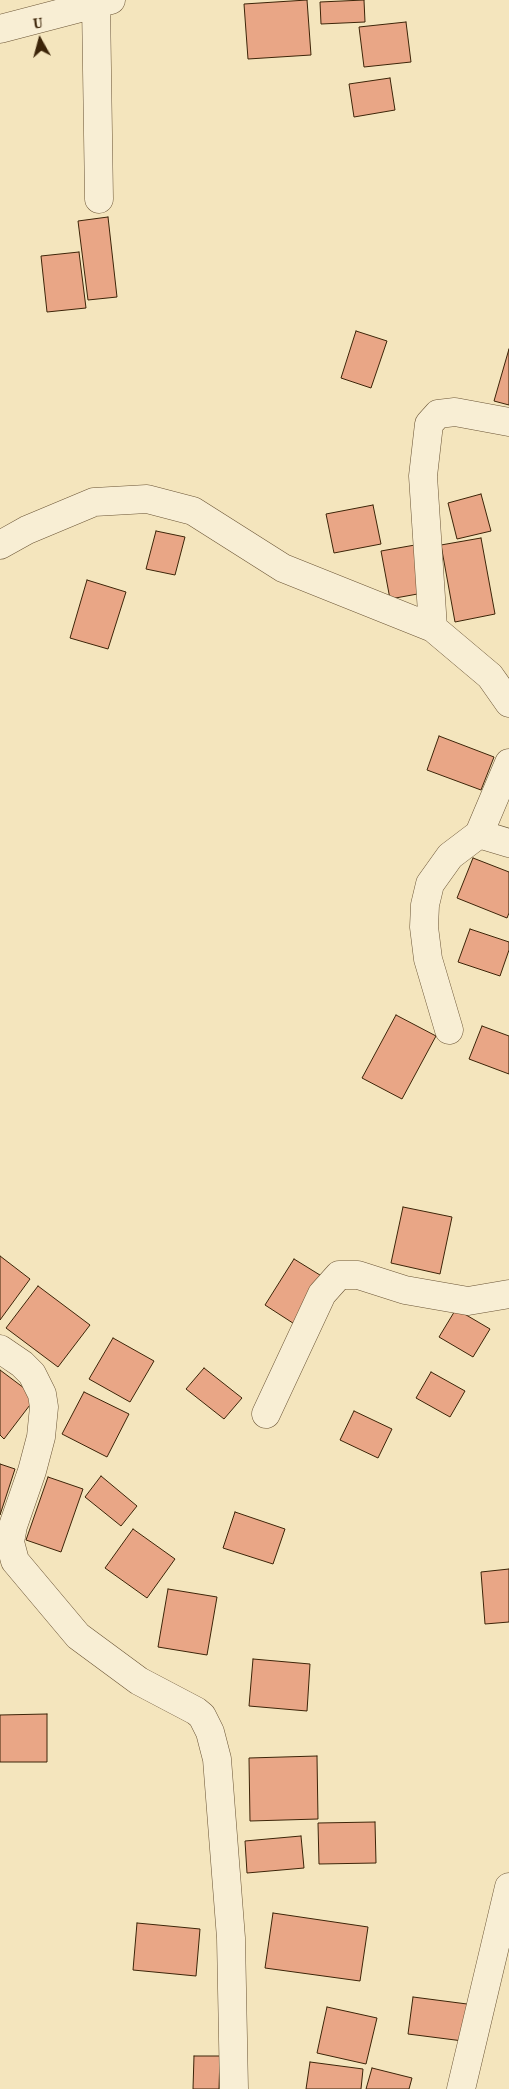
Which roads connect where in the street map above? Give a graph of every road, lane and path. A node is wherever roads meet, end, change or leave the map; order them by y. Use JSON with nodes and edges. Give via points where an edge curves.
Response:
{"nodes":[{"id":1,"x":104,"y":2,"type":"edge"},
{"id":2,"x":0,"y":29,"type":"edge"},
{"id":3,"x":99,"y":199,"type":"dead end"},
{"id":4,"x":509,"y":422,"type":"edge"},
{"id":5,"x":0,"y":545,"type":"edge"},
{"id":6,"x":433,"y":628,"type":"junction"},
{"id":7,"x":509,"y":703,"type":"edge"},
{"id":8,"x":509,"y":763,"type":"edge"},
{"id":9,"x":479,"y":834,"type":"junction"},
{"id":10,"x":509,"y":844,"type":"edge"},
{"id":11,"x":449,"y":1030,"type":"dead end"},
{"id":12,"x":509,"y":1294,"type":"edge"},
{"id":13,"x":0,"y":1349,"type":"edge"},
{"id":14,"x":266,"y":1414,"type":"dead end"},
{"id":15,"x":509,"y":1887,"type":"edge"},
{"id":16,"x":234,"y":2089,"type":"edge"},
{"id":17,"x":461,"y":2089,"type":"edge"}],
"edges":[{"from":1,"to":2,"type":"street"},
{"from":1,"to":3,"type":"street"},
{"from":4,"to":6,"type":"street","via":[[455,412],[438,414],[429,424],[423,476]]},
{"from":5,"to":6,"type":"street","via":[[94,502],[147,498],[193,510],[283,568]]},
{"from":6,"to":7,"type":"street","via":[[490,676]]},
{"from":8,"to":9,"type":"street"},
{"from":9,"to":10,"type":"street"},
{"from":9,"to":11,"type":"street","via":[[450,856],[430,884],[425,905],[428,959]]},
{"from":12,"to":14,"type":"street","via":[[468,1301],[405,1290],[358,1275],[339,1275],[322,1294]]},
{"from":13,"to":16,"type":"street","via":[[32,1374],[44,1407],[32,1471],[13,1526],[10,1542],[15,1561],[78,1636],[139,1680],[196,1711],[210,1732],[217,1759],[231,1938]]},
{"from":15,"to":17,"type":"street"}]}
